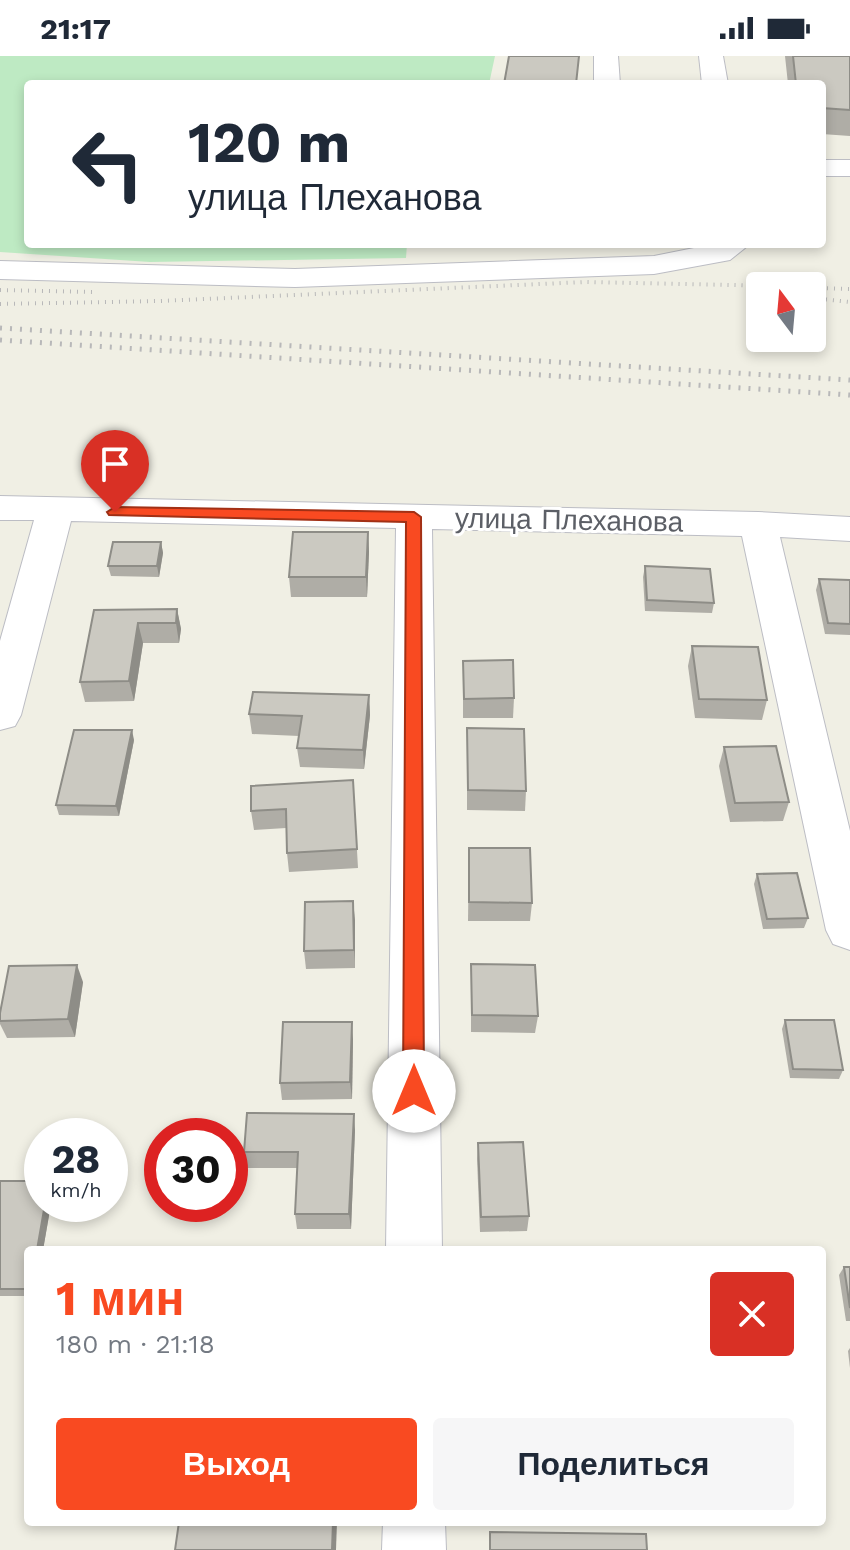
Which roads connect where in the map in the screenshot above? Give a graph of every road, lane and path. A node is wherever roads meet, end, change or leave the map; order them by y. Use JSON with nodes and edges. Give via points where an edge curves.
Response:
{"nodes":[{"id":1,"x":606,"y":56,"type":"edge"},
{"id":2,"x":711,"y":56,"type":"edge"},
{"id":3,"x":607,"y":80,"type":"edge"},
{"id":4,"x":714,"y":80,"type":"edge"},
{"id":5,"x":826,"y":168,"type":"edge"},
{"id":6,"x":850,"y":168,"type":"edge"},
{"id":7,"x":729,"y":248,"type":"edge"},
{"id":8,"x":0,"y":270,"type":"edge"},
{"id":9,"x":0,"y":508,"type":"edge"},
{"id":10,"x":55,"y":511,"type":"junction"},
{"id":11,"x":414,"y":517,"type":"junction"},
{"id":12,"x":758,"y":524,"type":"junction"},
{"id":13,"x":850,"y":529,"type":"edge"},
{"id":14,"x":0,"y":715,"type":"edge"},
{"id":15,"x":850,"y":930,"type":"edge"},
{"id":16,"x":414,"y":1246,"type":"edge"},
{"id":17,"x":414,"y":1526,"type":"edge"},
{"id":18,"x":414,"y":1550,"type":"edge"}],
"edges":[{"from":1,"to":3,"type":"street"},
{"from":2,"to":4,"type":"street"},
{"from":5,"to":6,"type":"street"},
{"from":7,"to":8,"type":"street","via":[[654,265],[295,278]]},
{"from":9,"to":10,"type":"street","name":"улица Плеханова"},
{"from":10,"to":11,"type":"street","name":"улица Плеханова"},
{"from":10,"to":14,"type":"street"},
{"from":11,"to":12,"type":"street","name":"улица Плеханова"},
{"from":11,"to":16,"type":"street"},
{"from":12,"to":13,"type":"street","name":"улица Плеханова"},
{"from":12,"to":15,"type":"street"},
{"from":17,"to":18,"type":"street"}]}
